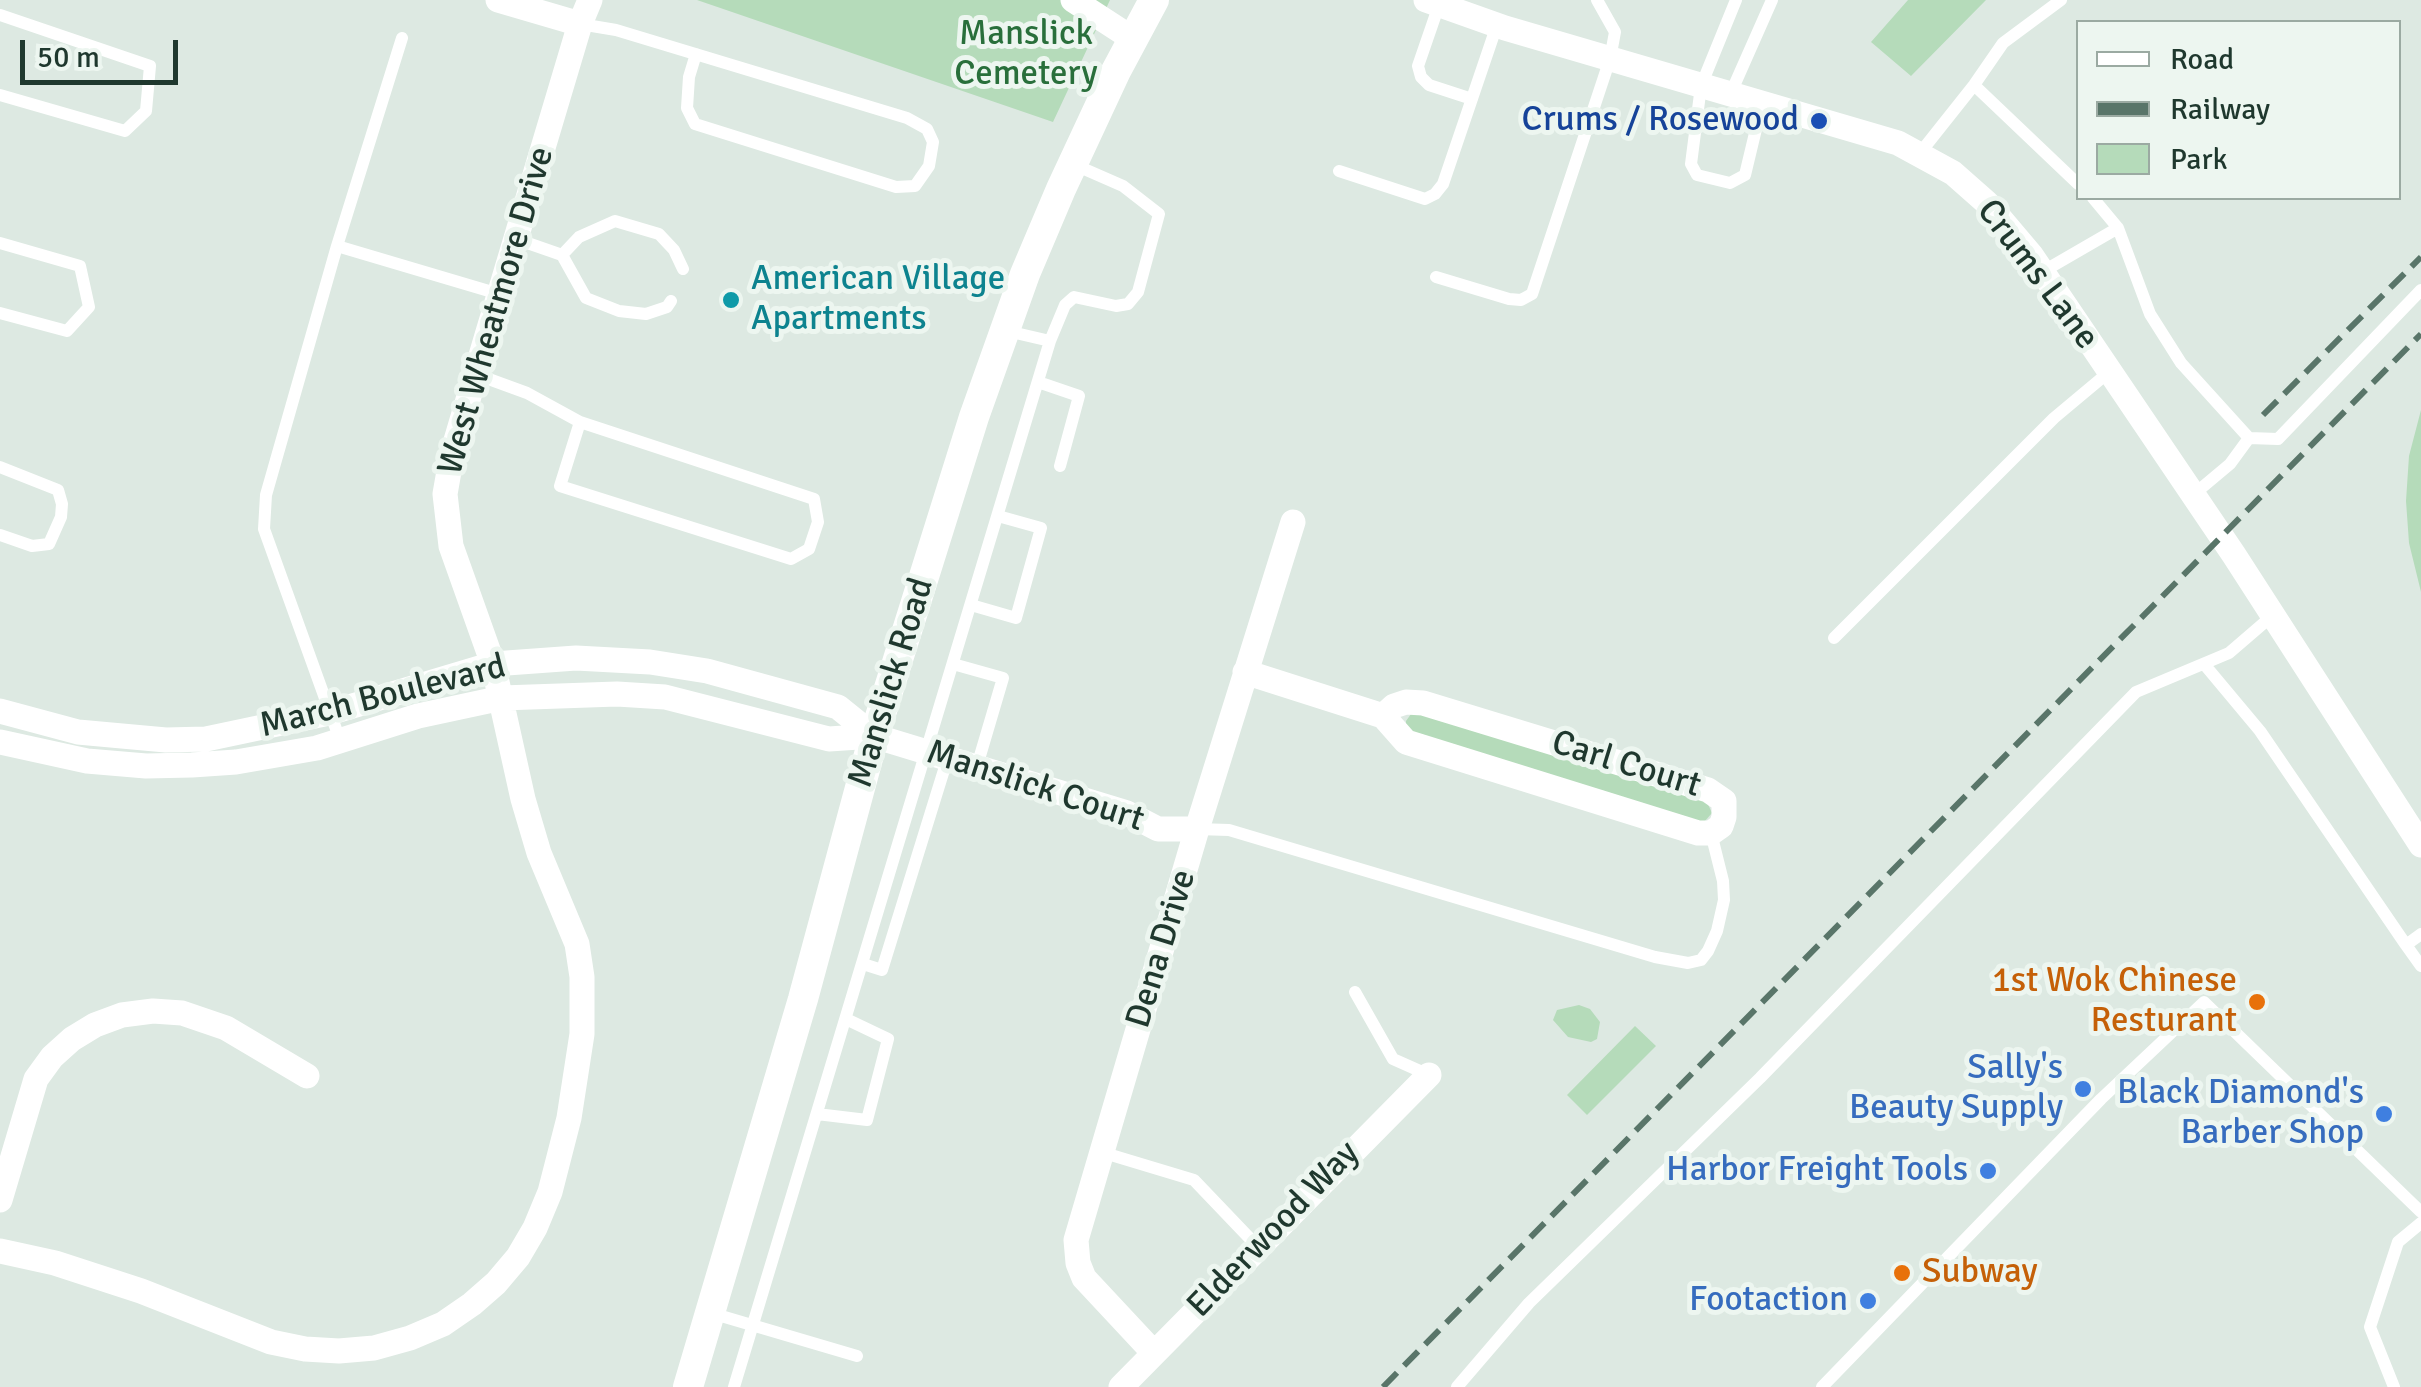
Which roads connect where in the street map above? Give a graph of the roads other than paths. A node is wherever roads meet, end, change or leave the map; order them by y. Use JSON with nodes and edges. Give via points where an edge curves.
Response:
{"nodes":[{"id":1,"x":498,"y":0,"type":"edge"},
{"id":2,"x":1073,"y":0,"type":"edge"},
{"id":3,"x":1154,"y":0,"type":"edge"},
{"id":4,"x":1597,"y":0,"type":"edge"},
{"id":5,"x":1736,"y":0,"type":"edge"},
{"id":6,"x":1772,"y":0,"type":"edge"},
{"id":7,"x":2061,"y":0,"type":"edge"},
{"id":8,"x":1433,"y":2,"type":"edge"},
{"id":9,"x":585,"y":12,"type":"edge"},
{"id":10,"x":0,"y":15,"type":"edge"},
{"id":11,"x":1497,"y":25,"type":"junction"},
{"id":12,"x":402,"y":38,"type":"dead end"},
{"id":13,"x":1133,"y":39,"type":"junction"},
{"id":14,"x":696,"y":54,"type":"junction"},
{"id":15,"x":1610,"y":59,"type":"junction"},
{"id":16,"x":1974,"y":85,"type":"junction"},
{"id":17,"x":1701,"y":86,"type":"junction"},
{"id":18,"x":0,"y":95,"type":"edge"},
{"id":19,"x":1730,"y":95,"type":"junction"},
{"id":20,"x":1472,"y":99,"type":"junction"},
{"id":21,"x":1762,"y":104,"type":"junction"},
{"id":22,"x":1920,"y":153,"type":"junction"},
{"id":23,"x":1073,"y":164,"type":"junction"},
{"id":24,"x":1339,"y":171,"type":"dead end"},
{"id":25,"x":2076,"y":182,"type":"edge"},
{"id":26,"x":2095,"y":200,"type":"edge"},
{"id":27,"x":2118,"y":228,"type":"junction"},
{"id":28,"x":516,"y":240,"type":"junction"},
{"id":29,"x":0,"y":243,"type":"edge"},
{"id":30,"x":337,"y":246,"type":"junction"},
{"id":31,"x":562,"y":255,"type":"junction"},
{"id":32,"x":683,"y":269,"type":"dead end"},
{"id":33,"x":2042,"y":272,"type":"junction"},
{"id":34,"x":1436,"y":277,"type":"dead end"},
{"id":35,"x":2421,"y":290,"type":"edge"},
{"id":36,"x":500,"y":294,"type":"junction"},
{"id":37,"x":672,"y":300,"type":"dead end"},
{"id":38,"x":0,"y":313,"type":"edge"},
{"id":39,"x":1004,"y":330,"type":"junction"},
{"id":40,"x":1050,"y":342,"type":"junction"},
{"id":41,"x":2109,"y":372,"type":"junction"},
{"id":42,"x":475,"y":374,"type":"junction"},
{"id":43,"x":1038,"y":382,"type":"junction"},
{"id":44,"x":580,"y":422,"type":"junction"},
{"id":45,"x":2250,"y":438,"type":"junction"},
{"id":46,"x":1060,"y":466,"type":"dead end"},
{"id":47,"x":0,"y":467,"type":"edge"},
{"id":48,"x":2193,"y":495,"type":"junction"},
{"id":49,"x":998,"y":516,"type":"junction"},
{"id":50,"x":1293,"y":522,"type":"dead end"},
{"id":51,"x":0,"y":536,"type":"edge"},
{"id":52,"x":971,"y":605,"type":"junction"},
{"id":53,"x":2272,"y":616,"type":"junction"},
{"id":54,"x":1834,"y":638,"type":"dead end"},
{"id":55,"x":954,"y":664,"type":"junction"},
{"id":56,"x":2204,"y":664,"type":"junction"},
{"id":57,"x":1245,"y":672,"type":"junction"},
{"id":58,"x":498,"y":681,"type":"junction"},
{"id":59,"x":0,"y":711,"type":"edge"},
{"id":60,"x":329,"y":713,"type":"junction"},
{"id":61,"x":1383,"y":716,"type":"junction"},
{"id":62,"x":874,"y":736,"type":"junction"},
{"id":63,"x":340,"y":740,"type":"junction"},
{"id":64,"x":0,"y":742,"type":"edge"},
{"id":65,"x":938,"y":754,"type":"junction"},
{"id":66,"x":978,"y":766,"type":"junction"},
{"id":67,"x":1197,"y":828,"type":"junction"},
{"id":68,"x":1711,"y":832,"type":"junction"},
{"id":69,"x":2421,"y":844,"type":"edge"},
{"id":70,"x":2421,"y":934,"type":"edge"},
{"id":71,"x":2406,"y":945,"type":"junction"},
{"id":72,"x":863,"y":964,"type":"junction"},
{"id":73,"x":2421,"y":966,"type":"edge"},
{"id":74,"x":1355,"y":992,"type":"dead end"},
{"id":75,"x":846,"y":1019,"type":"junction"},
{"id":76,"x":1428,"y":1075,"type":"joint"},
{"id":77,"x":306,"y":1076,"type":"dead end"},
{"id":78,"x":817,"y":1114,"type":"junction"},
{"id":79,"x":1101,"y":1152,"type":"junction"},
{"id":80,"x":0,"y":1200,"type":"edge"},
{"id":81,"x":2421,"y":1212,"type":"edge"},
{"id":82,"x":2421,"y":1222,"type":"edge"},
{"id":83,"x":1258,"y":1247,"type":"junction"},
{"id":84,"x":0,"y":1251,"type":"edge"},
{"id":85,"x":708,"y":1312,"type":"junction"},
{"id":86,"x":753,"y":1325,"type":"junction"},
{"id":87,"x":1154,"y":1353,"type":"junction"},
{"id":88,"x":857,"y":1356,"type":"dead end"},
{"id":89,"x":688,"y":1387,"type":"edge"},
{"id":90,"x":734,"y":1387,"type":"edge"},
{"id":91,"x":1121,"y":1387,"type":"edge"},
{"id":92,"x":1458,"y":1387,"type":"edge"},
{"id":93,"x":1822,"y":1387,"type":"edge"},
{"id":94,"x":2394,"y":1387,"type":"edge"}],
"edges":[{"from":1,"to":9,"type":"street"},
{"from":2,"to":13,"type":"street"},
{"from":3,"to":13,"type":"main road","name":"Manslick Road"},
{"from":4,"to":15,"type":"lane","via":[[1615,32]]},
{"from":5,"to":17,"type":"lane"},
{"from":6,"to":19,"type":"lane"},
{"from":7,"to":16,"type":"lane","via":[[2003,43]]},
{"from":8,"to":11,"type":"street","name":"Crums Lane"},
{"from":8,"to":20,"type":"lane","via":[[1421,77]]},
{"from":9,"to":14,"type":"lane","via":[[616,30]]},
{"from":9,"to":28,"type":"street","name":"West Wheatmore Drive"},
{"from":10,"to":18,"type":"lane","via":[[150,66],[146,111],[124,131]]},
{"from":11,"to":15,"type":"street","name":"Crums Lane"},
{"from":11,"to":20,"type":"lane"},
{"from":12,"to":30,"type":"lane"},
{"from":13,"to":23,"type":"main road","name":"Manslick Road"},
{"from":14,"to":14,"type":"lane","via":[[907,118],[933,142],[928,166],[915,186],[896,187],[695,124],[687,108]]},
{"from":15,"to":17,"type":"street","name":"Crums Lane"},
{"from":15,"to":34,"type":"lane","via":[[1532,294],[1509,299]]},
{"from":16,"to":22,"type":"lane"},
{"from":16,"to":25,"type":"lane"},
{"from":17,"to":19,"type":"street","name":"Crums Lane"},
{"from":17,"to":21,"type":"lane","via":[[1691,164],[1697,176],[1730,182],[1745,176]]},
{"from":19,"to":21,"type":"street","name":"Crums Lane"},
{"from":20,"to":24,"type":"lane","via":[[1435,194],[1425,199]]},
{"from":21,"to":22,"type":"street","name":"Crums Lane"},
{"from":22,"to":33,"type":"street","name":"Crums Lane","via":[[1987,203]]},
{"from":23,"to":39,"type":"main road","name":"Manslick Road"},
{"from":23,"to":40,"type":"lane","via":[[1124,186],[1158,214],[1138,292],[1128,304],[1074,297]]},
{"from":26,"to":27,"type":"lane"},
{"from":27,"to":33,"type":"lane"},
{"from":27,"to":45,"type":"lane","via":[[2150,314],[2181,363]]},
{"from":28,"to":31,"type":"lane"},
{"from":28,"to":36,"type":"street","name":"West Wheatmore Drive"},
{"from":29,"to":38,"type":"lane","via":[[80,266],[90,307],[67,331]]},
{"from":30,"to":36,"type":"lane"},
{"from":30,"to":60,"type":"lane","via":[[266,495],[264,530]]},
{"from":31,"to":32,"type":"lane","via":[[579,236],[615,221],[659,234]]},
{"from":31,"to":37,"type":"lane","via":[[586,298],[646,314]]},
{"from":33,"to":41,"type":"street","name":"Crums Lane"},
{"from":35,"to":45,"type":"lane","via":[[2278,439]]},
{"from":36,"to":42,"type":"street","name":"West Wheatmore Drive"},
{"from":39,"to":40,"type":"lane"},
{"from":39,"to":62,"type":"main road","name":"Manslick Road"},
{"from":40,"to":43,"type":"lane"},
{"from":41,"to":48,"type":"street","name":"Crums Lane"},
{"from":41,"to":54,"type":"lane"},
{"from":42,"to":44,"type":"lane","via":[[527,392]]},
{"from":42,"to":58,"type":"street","name":"West Wheatmore Drive","via":[[444,511]]},
{"from":43,"to":46,"type":"lane","via":[[1079,396]]},
{"from":43,"to":49,"type":"lane"},
{"from":44,"to":44,"type":"lane","via":[[560,486],[792,559],[809,550],[818,522],[814,498]]},
{"from":45,"to":48,"type":"lane"},
{"from":47,"to":51,"type":"lane","via":[[58,490],[62,504],[49,544]]},
{"from":48,"to":53,"type":"street","name":"Crums Lane"},
{"from":49,"to":52,"type":"lane"},
{"from":49,"to":52,"type":"lane","via":[[1040,528],[1016,618]]},
{"from":50,"to":57,"type":"street","name":"Dena Drive"},
{"from":52,"to":55,"type":"lane"},
{"from":53,"to":56,"type":"lane","via":[[2229,654]]},
{"from":53,"to":69,"type":"street","name":"Crums Lane"},
{"from":55,"to":65,"type":"lane"},
{"from":55,"to":66,"type":"lane","via":[[1004,678]]},
{"from":56,"to":71,"type":"lane","via":[[2260,731]]},
{"from":56,"to":92,"type":"lane","via":[[2136,692],[1760,1078],[1529,1303]]},
{"from":57,"to":61,"type":"street","name":"Carl Court"},
{"from":57,"to":67,"type":"street","name":"Dena Drive"},
{"from":58,"to":60,"type":"street","name":"March Boulevard"},
{"from":58,"to":62,"type":"street","via":[[665,697],[829,738]]},
{"from":58,"to":62,"type":"street","name":"March Boulevard","via":[[576,658],[650,662],[708,671],[838,708]]},
{"from":58,"to":63,"type":"street"},
{"from":58,"to":84,"type":"street","name":"West Wheatmore Drive","via":[[522,799],[578,944],[583,1004],[570,1118],[550,1192],[518,1257],[443,1324],[374,1348],[340,1351],[271,1342],[89,1274]]},
{"from":59,"to":60,"type":"street","name":"March Boulevard","via":[[78,732],[166,740],[223,736]]},
{"from":60,"to":63,"type":"lane"},
{"from":61,"to":68,"type":"street","name":"Carl Court","via":[[1406,742]]},
{"from":61,"to":68,"type":"street","name":"Carl Court","via":[[1406,702],[1423,703],[1708,790],[1724,801],[1720,826]]},
{"from":62,"to":65,"type":"street","name":"Manslick Court"},
{"from":62,"to":85,"type":"main road","name":"Manslick Road","via":[[799,1015]]},
{"from":63,"to":64,"type":"street","via":[[236,762],[146,766],[87,762]]},
{"from":65,"to":66,"type":"street","name":"Manslick Court"},
{"from":65,"to":72,"type":"lane"},
{"from":65,"to":72,"type":"lane","via":[[882,970]]},
{"from":66,"to":67,"type":"street","name":"Manslick Court","via":[[1158,828]]},
{"from":67,"to":68,"type":"lane","via":[[1230,830],[1688,963],[1708,951],[1724,900]]},
{"from":67,"to":79,"type":"street","name":"Dena Drive"},
{"from":70,"to":71,"type":"lane"},
{"from":71,"to":73,"type":"lane"},
{"from":72,"to":75,"type":"lane"},
{"from":74,"to":76,"type":"lane","via":[[1393,1059]]},
{"from":75,"to":78,"type":"lane"},
{"from":75,"to":78,"type":"lane","via":[[888,1039],[867,1120]]},
{"from":76,"to":83,"type":"street","name":"Elderwood Way"},
{"from":77,"to":80,"type":"street","via":[[226,1028],[182,1013],[122,1015],[95,1025],[62,1048],[36,1079]]},
{"from":78,"to":86,"type":"lane"},
{"from":79,"to":83,"type":"lane","via":[[1194,1180]]},
{"from":79,"to":87,"type":"street","name":"Dena Drive","via":[[1076,1240],[1078,1262],[1096,1294]]},
{"from":81,"to":93,"type":"lane","via":[[2204,1002]]},
{"from":82,"to":94,"type":"lane","via":[[2398,1242],[2370,1327]]},
{"from":83,"to":87,"type":"street","name":"Elderwood Way"},
{"from":85,"to":86,"type":"lane"},
{"from":85,"to":89,"type":"main road","name":"Manslick Road"},
{"from":86,"to":88,"type":"lane"},
{"from":86,"to":90,"type":"lane"},
{"from":87,"to":91,"type":"street","name":"Elderwood Way"}]}
